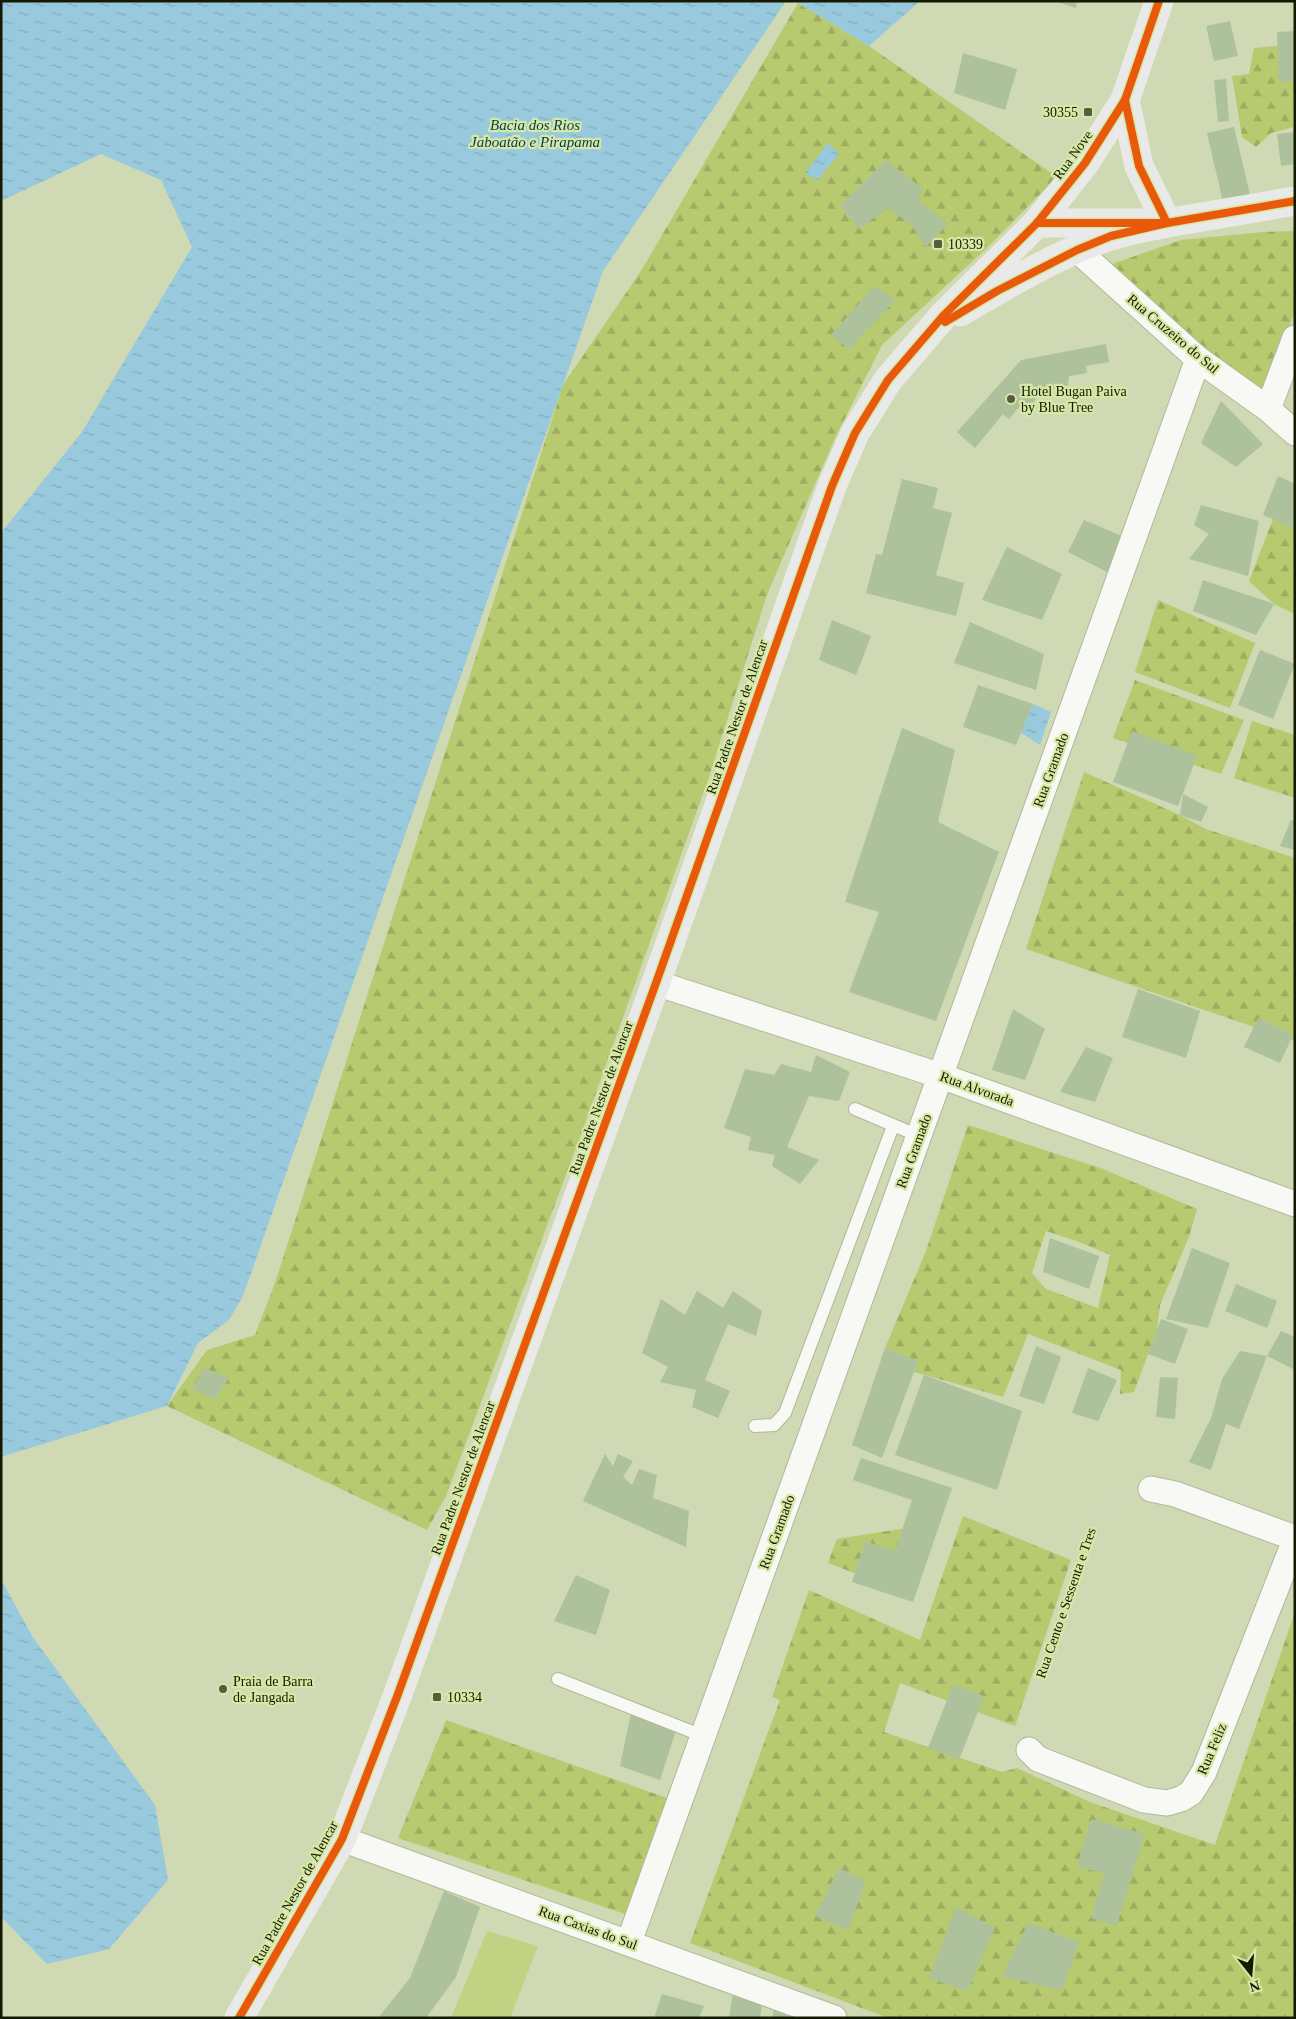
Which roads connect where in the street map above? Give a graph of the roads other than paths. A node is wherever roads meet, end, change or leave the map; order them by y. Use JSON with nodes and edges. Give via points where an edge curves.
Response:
{"nodes":[{"id":1,"x":1159,"y":1,"type":"edge"},
{"id":2,"x":1125,"y":100,"type":"junction"},
{"id":3,"x":1295,"y":202,"type":"edge"},
{"id":4,"x":1037,"y":222,"type":"junction"},
{"id":5,"x":1167,"y":223,"type":"junction"},
{"id":6,"x":1077,"y":250,"type":"junction"},
{"id":7,"x":926,"y":336,"type":"junction"},
{"id":8,"x":1295,"y":338,"type":"edge"},
{"id":9,"x":1198,"y":359,"type":"junction"},
{"id":10,"x":1268,"y":409,"type":"junction"},
{"id":11,"x":1295,"y":433,"type":"edge"},
{"id":12,"x":656,"y":983,"type":"junction"},
{"id":13,"x":941,"y":1076,"type":"junction"},
{"id":14,"x":855,"y":1109,"type":"dead end"},
{"id":15,"x":893,"y":1126,"type":"junction"},
{"id":16,"x":919,"y":1136,"type":"junction"},
{"id":17,"x":1295,"y":1204,"type":"edge"},
{"id":18,"x":755,"y":1426,"type":"dead end"},
{"id":19,"x":1151,"y":1489,"type":"road end"},
{"id":20,"x":1295,"y":1539,"type":"edge"},
{"id":21,"x":558,"y":1679,"type":"dead end"},
{"id":22,"x":704,"y":1736,"type":"junction"},
{"id":23,"x":1029,"y":1750,"type":"road end"},
{"id":24,"x":342,"y":1839,"type":"junction"},
{"id":25,"x":629,"y":1942,"type":"junction"},
{"id":26,"x":239,"y":2018,"type":"edge"},
{"id":27,"x":834,"y":2018,"type":"edge"}],
"edges":[{"from":1,"to":2,"type":"main road","name":"Rua Nove"},
{"from":2,"to":4,"type":"main road","name":"Rua Nove","via":[[1085,163]]},
{"from":2,"to":5,"type":"main road","via":[[1139,166]]},
{"from":3,"to":5,"type":"main road"},
{"from":4,"to":5,"type":"main road"},
{"from":4,"to":7,"type":"main road","name":"Rua Padre Nestor de Alencar"},
{"from":5,"to":6,"type":"main road","via":[[1111,236]]},
{"from":6,"to":7,"type":"main road","via":[[997,291]]},
{"from":6,"to":9,"type":"street","name":"Rua Cruzeiro do Sul"},
{"from":7,"to":12,"type":"main road","name":"Rua Padre Nestor de Alencar","via":[[888,380],[854,433],[832,486]]},
{"from":8,"to":10,"type":"street"},
{"from":9,"to":10,"type":"street","name":"Rua Cruzeiro do Sul"},
{"from":9,"to":13,"type":"street","name":"Rua Gramado"},
{"from":10,"to":11,"type":"street","name":"Rua Cruzeiro do Sul"},
{"from":12,"to":13,"type":"street","name":"Rua Alvorada"},
{"from":12,"to":24,"type":"main road","name":"Rua Padre Nestor de Alencar","via":[[398,1694]]},
{"from":13,"to":16,"type":"street","name":"Rua Gramado"},
{"from":13,"to":17,"type":"street","name":"Rua Alvorada"},
{"from":14,"to":15,"type":"lane"},
{"from":15,"to":16,"type":"lane"},
{"from":15,"to":18,"type":"lane","via":[[785,1413],[774,1425]]},
{"from":16,"to":22,"type":"street","name":"Rua Gramado"},
{"from":19,"to":20,"type":"street","via":[[1175,1494]]},
{"from":20,"to":23,"type":"street","name":"Rua Feliz","via":[[1204,1772],[1191,1793],[1167,1803],[1144,1800],[1038,1759]]},
{"from":21,"to":22,"type":"lane"},
{"from":22,"to":25,"type":"street","name":"Rua Gramado"},
{"from":24,"to":25,"type":"street","name":"Rua Caxias do Sul"},
{"from":24,"to":26,"type":"main road","name":"Rua Padre Nestor de Alencar"},
{"from":25,"to":27,"type":"street","name":"Rua Caxias do Sul"}]}
